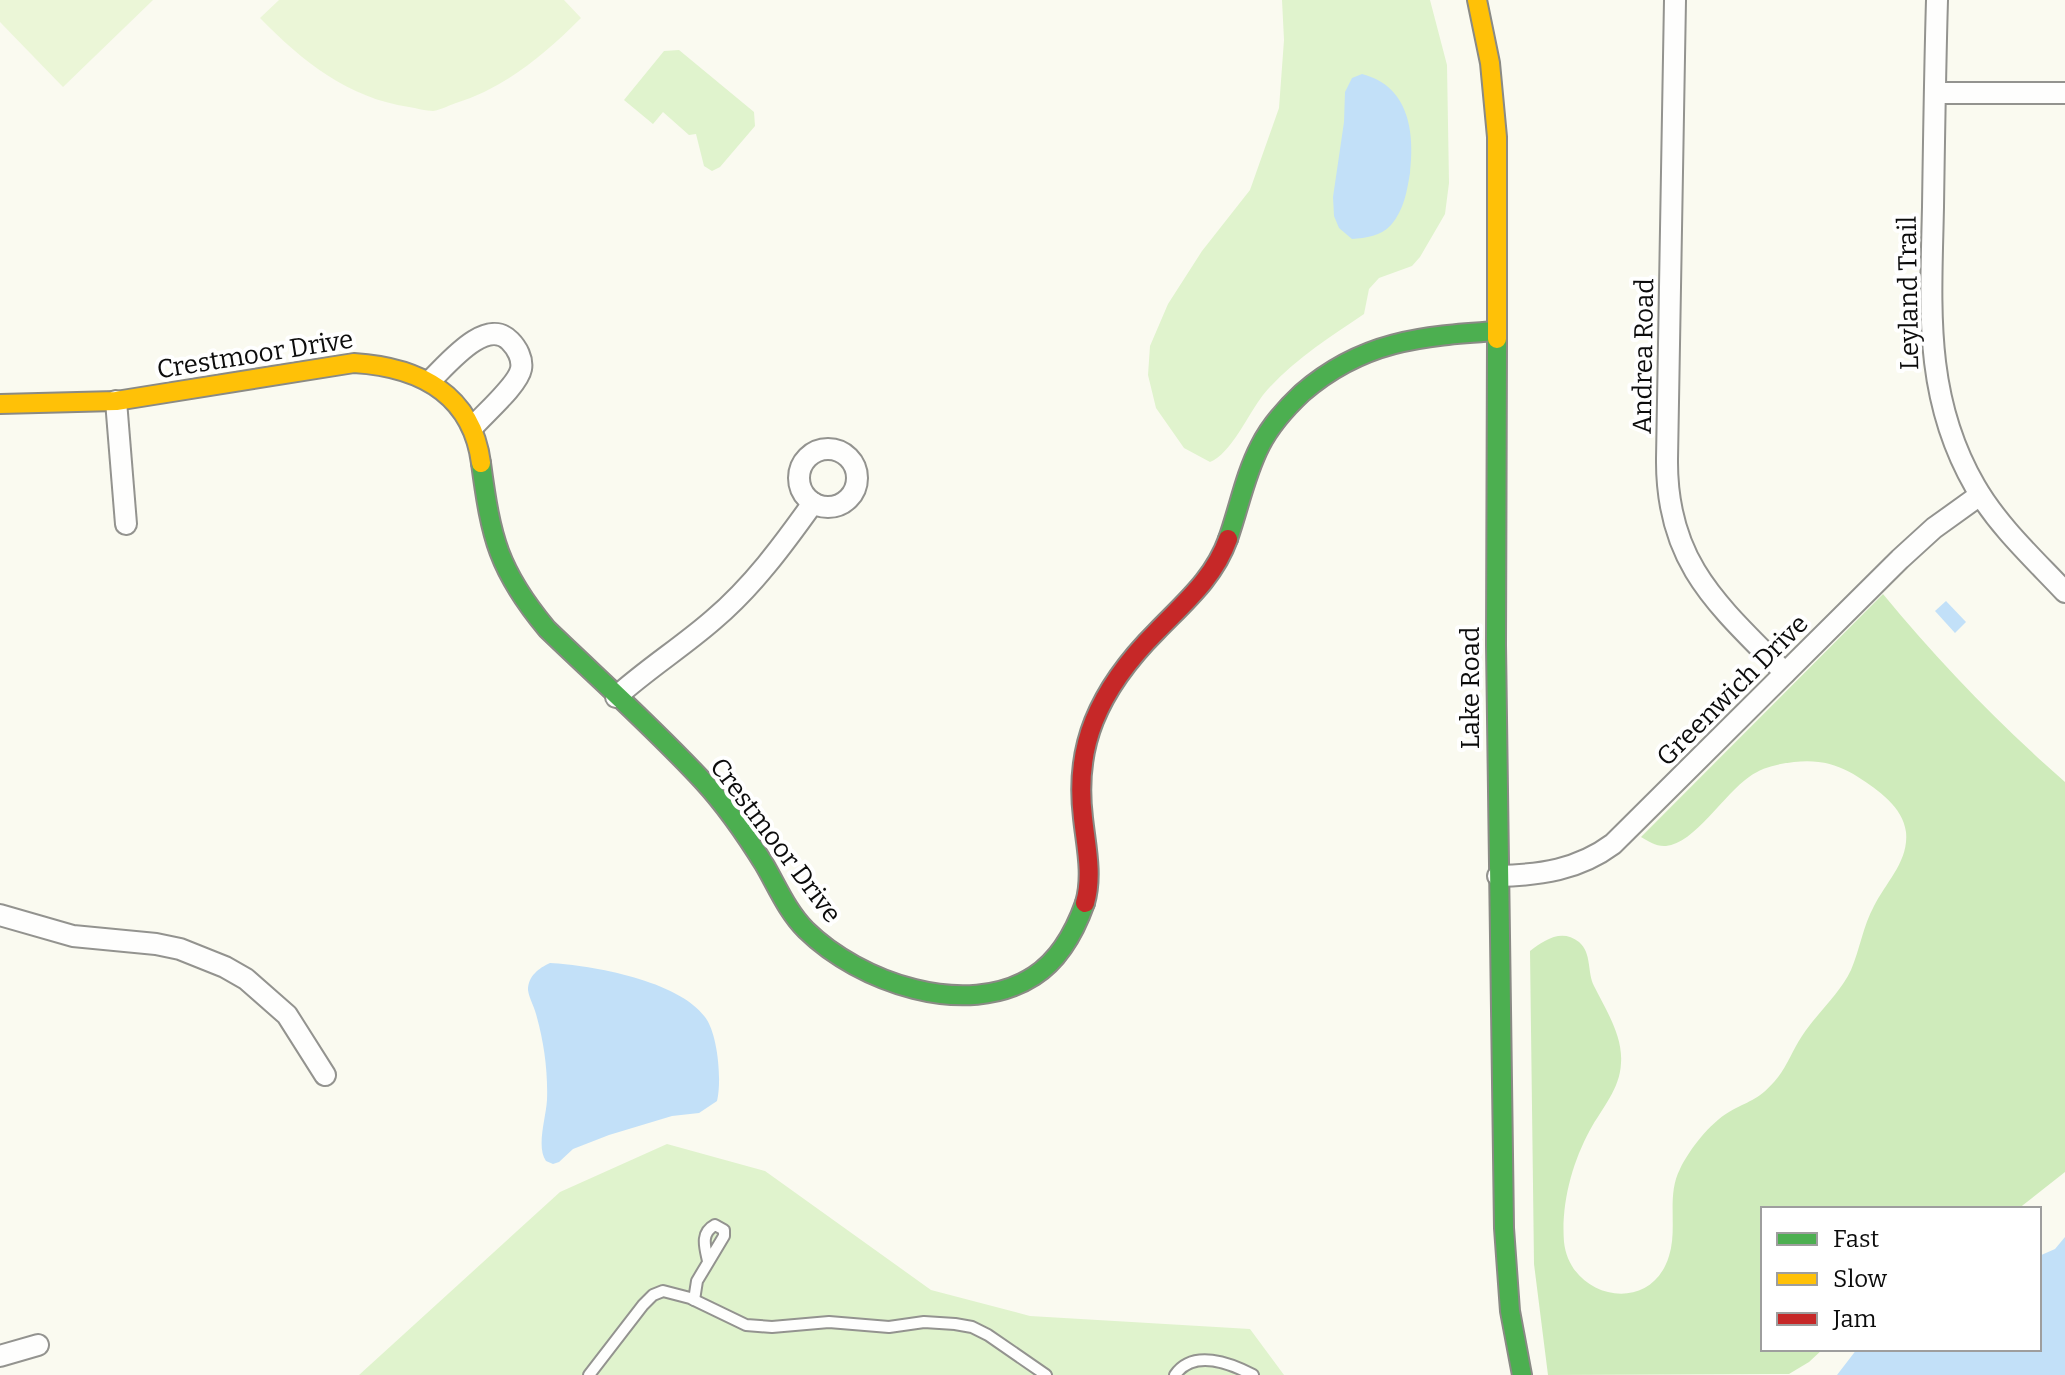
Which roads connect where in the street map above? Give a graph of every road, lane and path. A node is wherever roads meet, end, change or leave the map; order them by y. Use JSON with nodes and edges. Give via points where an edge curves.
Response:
{"nodes":[{"id":1,"x":1477,"y":0,"type":"edge"},
{"id":2,"x":1675,"y":0,"type":"edge"},
{"id":3,"x":1937,"y":0,"type":"edge"},
{"id":4,"x":1935,"y":93,"type":"junction"},
{"id":5,"x":2065,"y":93,"type":"edge"},
{"id":6,"x":1497,"y":331,"type":"junction"},
{"id":7,"x":430,"y":381,"type":"junction"},
{"id":8,"x":116,"y":401,"type":"junction"},
{"id":9,"x":0,"y":404,"type":"edge"},
{"id":10,"x":473,"y":427,"type":"junction"},
{"id":11,"x":1980,"y":495,"type":"junction"},
{"id":12,"x":813,"y":503,"type":"dead end"},
{"id":13,"x":126,"y":524,"type":"dead end"},
{"id":14,"x":2065,"y":592,"type":"edge"},
{"id":15,"x":1785,"y":673,"type":"junction"},
{"id":16,"x":616,"y":697,"type":"junction"},
{"id":17,"x":1498,"y":876,"type":"junction"},
{"id":18,"x":0,"y":915,"type":"edge"},
{"id":19,"x":325,"y":1075,"type":"dead end"},
{"id":20,"x":708,"y":1261,"type":"dead end"},
{"id":21,"x":694,"y":1300,"type":"junction"},
{"id":22,"x":38,"y":1345,"type":"dead end"},
{"id":23,"x":0,"y":1356,"type":"edge"},
{"id":24,"x":589,"y":1375,"type":"edge"},
{"id":25,"x":1046,"y":1375,"type":"edge"},
{"id":26,"x":1175,"y":1375,"type":"edge"},
{"id":27,"x":1253,"y":1375,"type":"edge"},
{"id":28,"x":1522,"y":1375,"type":"edge"}],
"edges":[{"from":1,"to":6,"type":"street","name":"Lake Road","via":[[1497,129]]},
{"from":2,"to":15,"type":"street","name":"Andrea Road","via":[[1670,502],[1685,553],[1701,582]]},
{"from":3,"to":4,"type":"street","name":"Leyland Trail"},
{"from":4,"to":5,"type":"street"},
{"from":4,"to":11,"type":"street","name":"Leyland Trail","via":[[1933,358],[1950,433]]},
{"from":6,"to":16,"type":"street","name":"Crestmoor Drive","via":[[1427,336],[1375,347],[1306,388],[1268,432],[1215,567],[1124,666],[1096,716],[1082,774],[1090,880],[1086,900],[1066,943],[1027,980],[1000,990],[945,993],[889,982],[840,959],[803,927],[721,802]]},
{"from":6,"to":17,"type":"street","name":"Lake Road"},
{"from":7,"to":8,"type":"street","name":"Crestmoor Drive","via":[[391,366],[354,363]]},
{"from":7,"to":10,"type":"street","name":"Crestmoor Drive"},
{"from":7,"to":10,"type":"street","via":[[479,337],[504,335],[513,344],[521,369]]},
{"from":8,"to":9,"type":"street","name":"Crestmoor Drive"},
{"from":8,"to":13,"type":"street"},
{"from":10,"to":16,"type":"street","name":"Crestmoor Drive","via":[[491,533],[511,583],[547,629]]},
{"from":11,"to":14,"type":"street","name":"Leyland Trail"},
{"from":11,"to":15,"type":"street","name":"Greenwich Drive","via":[[1913,546]]},
{"from":12,"to":16,"type":"street","via":[[740,595]]},
{"from":15,"to":17,"type":"street","name":"Greenwich Drive","via":[[1604,850],[1558,870]]},
{"from":17,"to":28,"type":"street","name":"Lake Road","via":[[1505,1264]]},
{"from":18,"to":19,"type":"street","via":[[73,936],[180,949],[225,967],[287,1015]]},
{"from":20,"to":21,"type":"lane"},
{"from":21,"to":24,"type":"lane","via":[[672,1292],[653,1295]]},
{"from":21,"to":25,"type":"lane","via":[[746,1325],[829,1322],[889,1327],[924,1322],[972,1327]]},
{"from":22,"to":23,"type":"street"},
{"from":26,"to":27,"type":"lane","via":[[1187,1363],[1202,1359]]}]}
